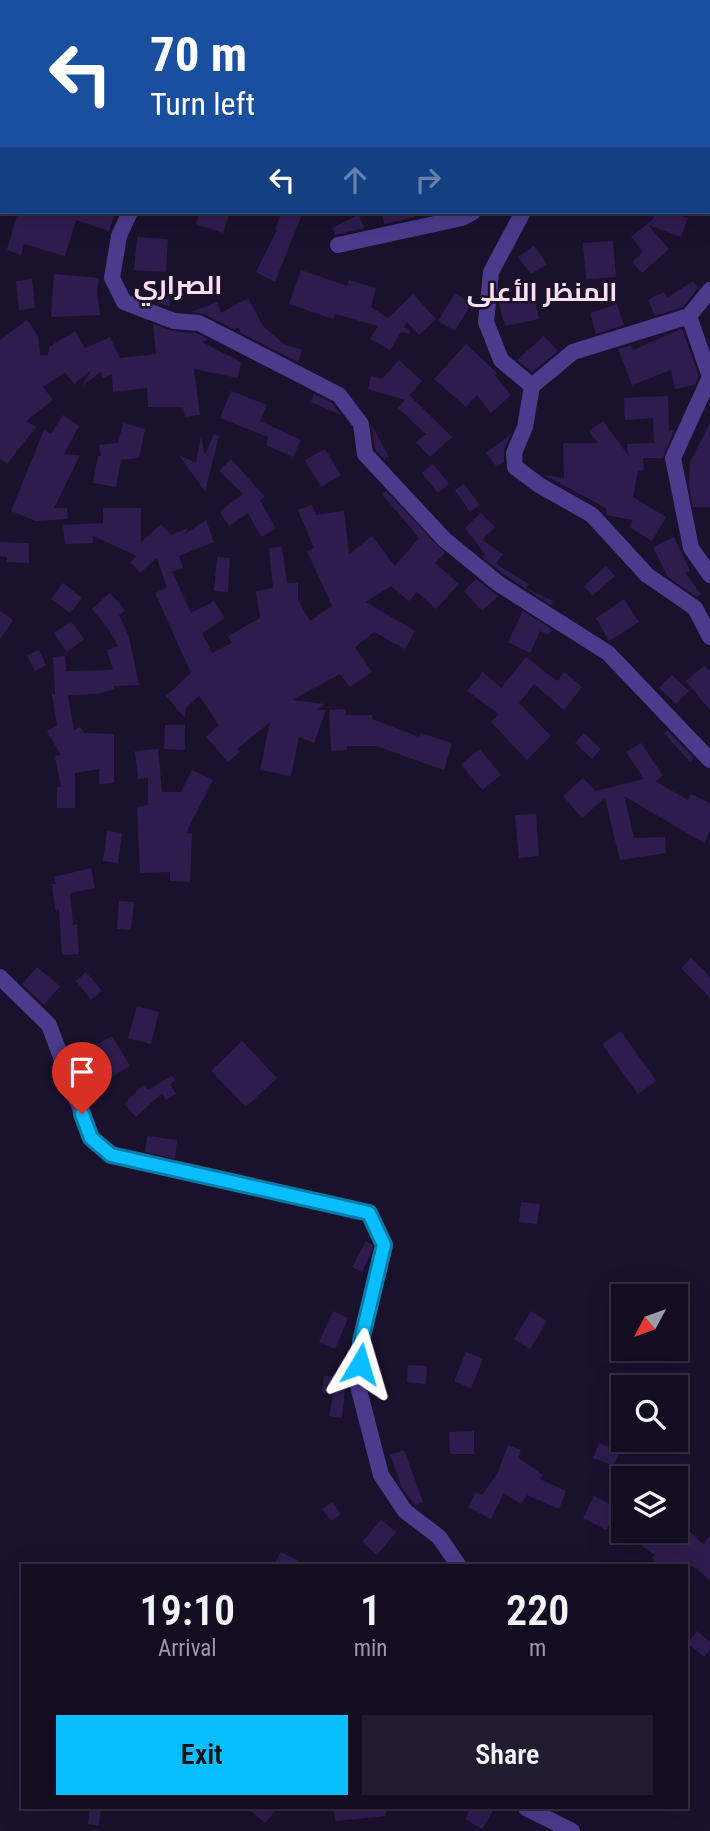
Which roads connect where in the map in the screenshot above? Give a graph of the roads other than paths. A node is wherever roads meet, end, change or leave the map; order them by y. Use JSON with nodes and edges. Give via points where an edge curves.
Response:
{"nodes":[{"id":1,"x":129,"y":214,"type":"edge"},
{"id":2,"x":469,"y":214,"type":"edge"},
{"id":3,"x":522,"y":214,"type":"edge"},
{"id":4,"x":338,"y":245,"type":"dead end"},
{"id":5,"x":710,"y":290,"type":"edge"},
{"id":6,"x":689,"y":316,"type":"junction"},
{"id":7,"x":710,"y":377,"type":"edge"},
{"id":8,"x":532,"y":386,"type":"junction"},
{"id":9,"x":710,"y":575,"type":"edge"},
{"id":10,"x":710,"y":637,"type":"edge"},
{"id":11,"x":710,"y":760,"type":"edge"},
{"id":12,"x":0,"y":976,"type":"edge"},
{"id":13,"x":459,"y":1564,"type":"edge"},
{"id":14,"x":528,"y":1809,"type":"edge"},
{"id":15,"x":572,"y":1831,"type":"edge"}],
"edges":[{"from":1,"to":11,"type":"street","via":[[119,236],[113,278],[124,302],[174,321],[199,323],[339,395],[361,424],[365,454],[435,530],[499,584],[608,653]]},
{"from":2,"to":4,"type":"street"},
{"from":3,"to":8,"type":"street","via":[[491,272],[486,323],[501,360]]},
{"from":5,"to":6,"type":"street"},
{"from":6,"to":7,"type":"street"},
{"from":6,"to":8,"type":"street","via":[[573,352]]},
{"from":7,"to":9,"type":"street","via":[[673,458],[691,548]]},
{"from":8,"to":10,"type":"street","via":[[525,426],[514,453],[515,467],[592,515],[647,575],[695,608]]},
{"from":12,"to":13,"type":"street","via":[[49,1025],[91,1138],[111,1155],[369,1213],[384,1245],[361,1341],[358,1386],[381,1475],[405,1511],[439,1537]]},
{"from":14,"to":15,"type":"street"}]}
